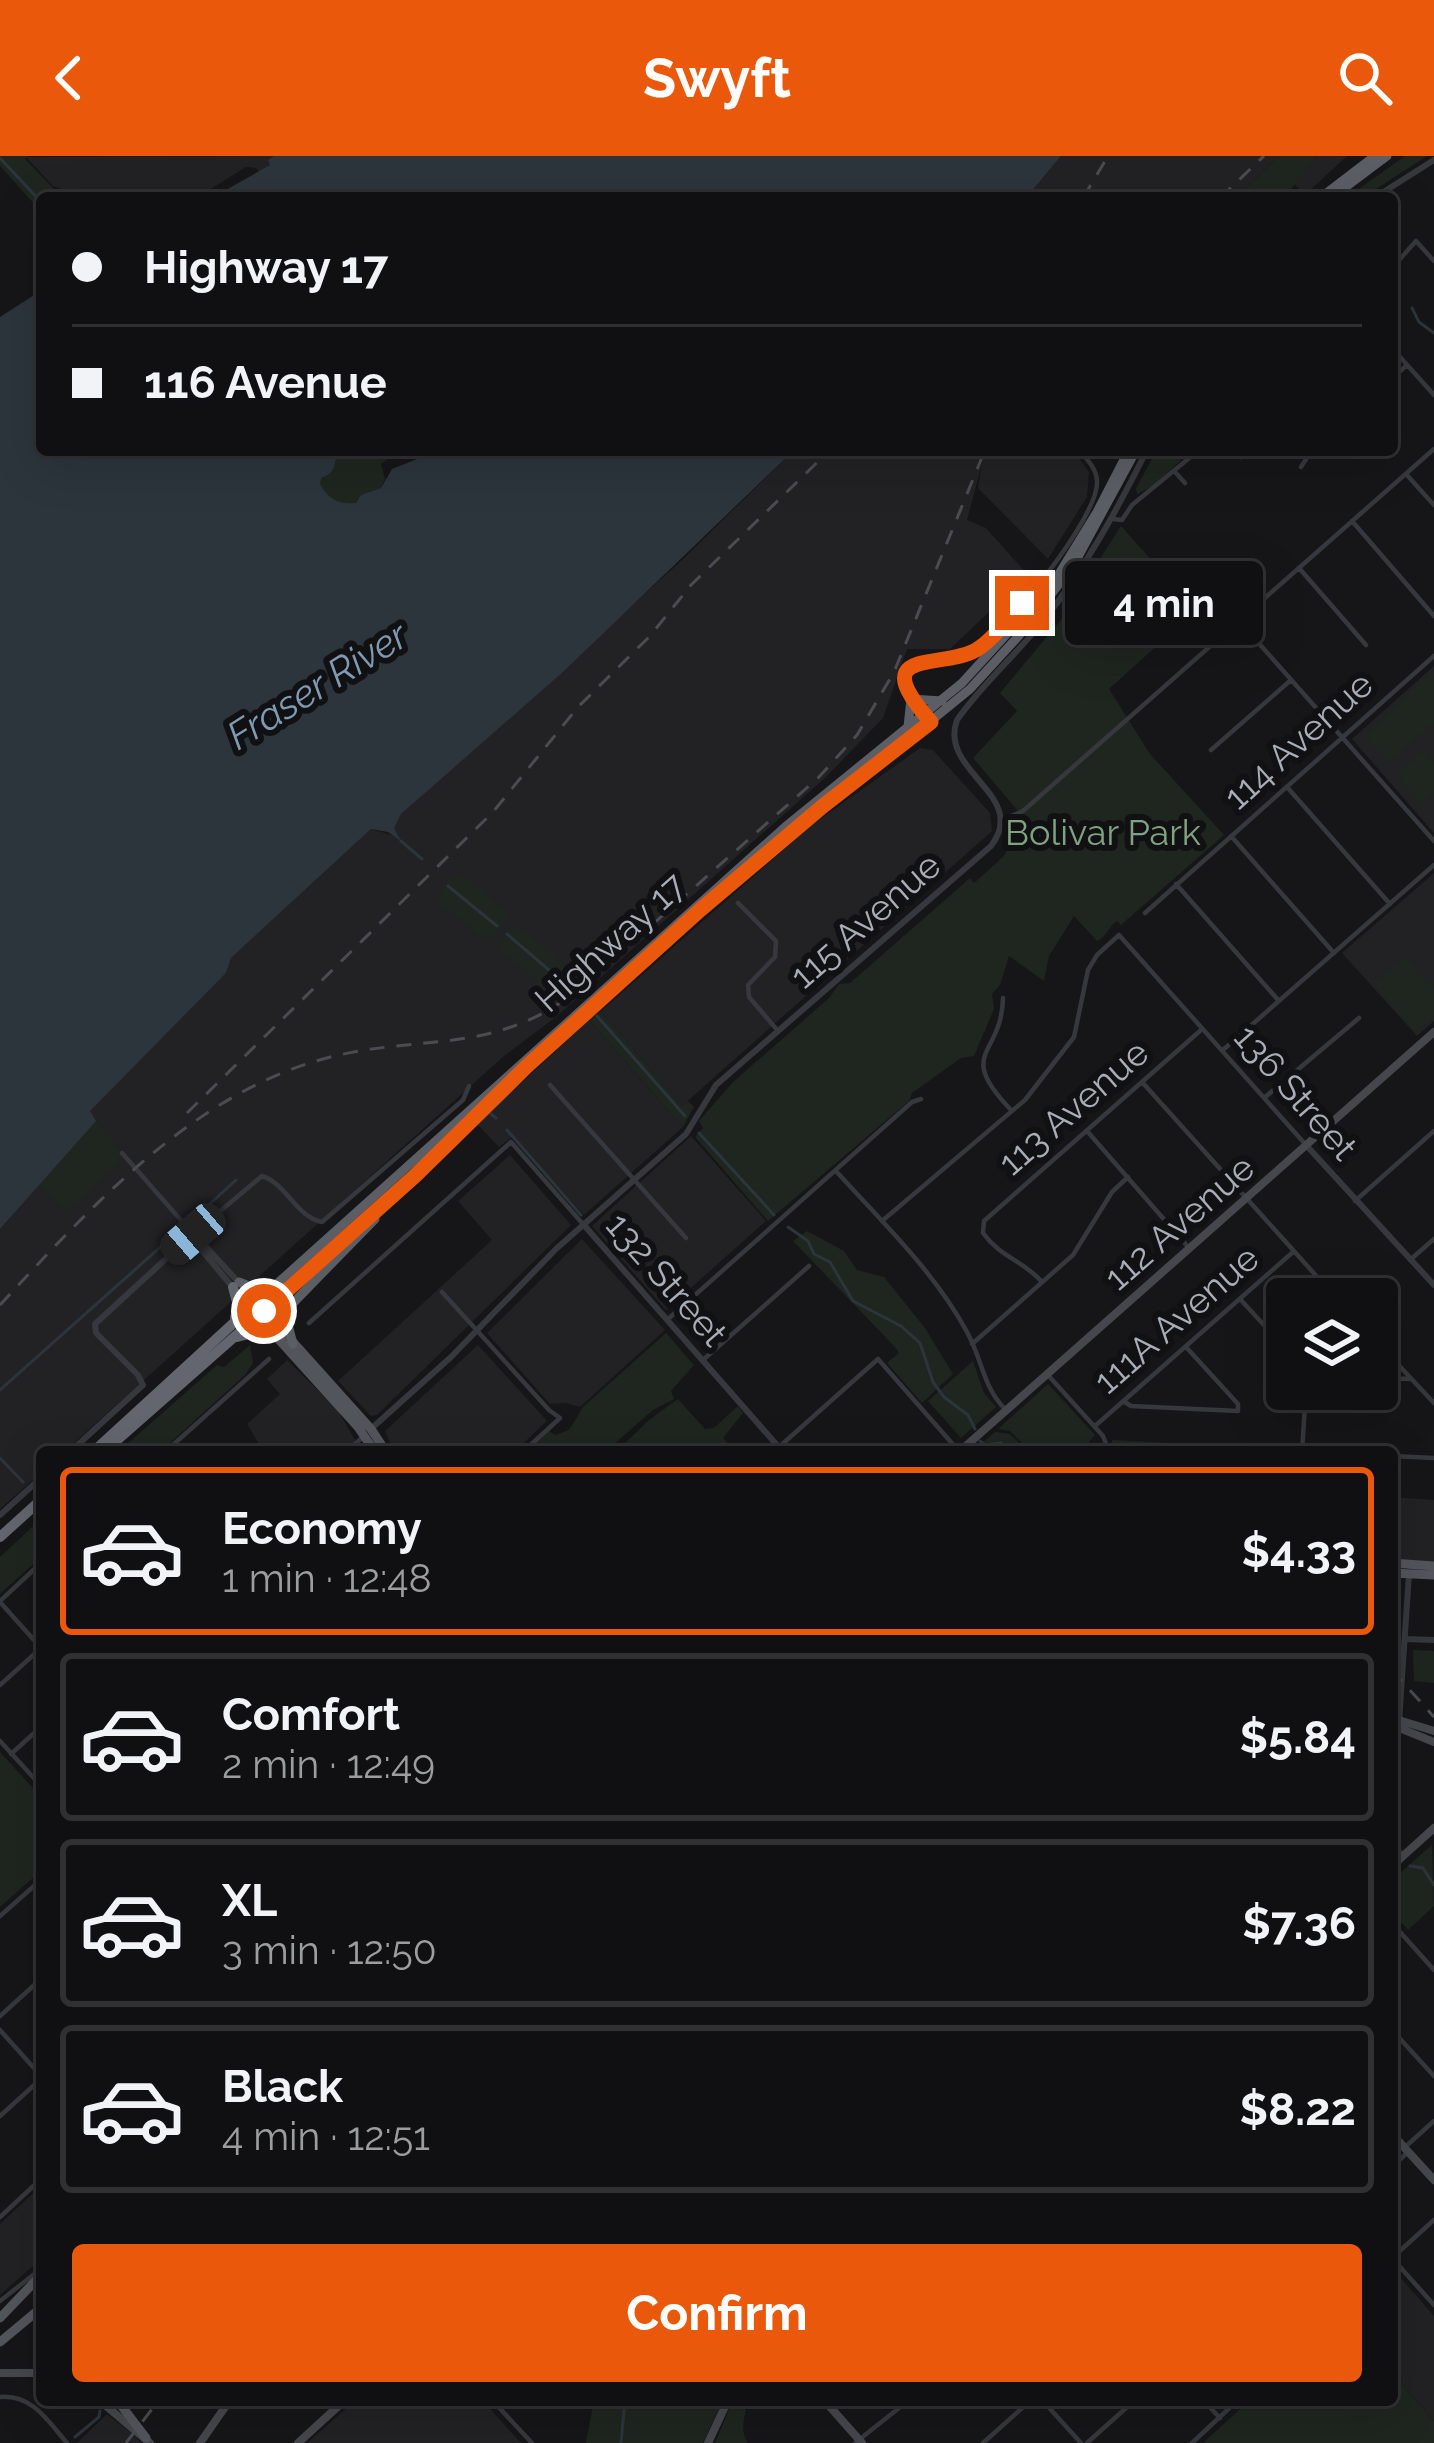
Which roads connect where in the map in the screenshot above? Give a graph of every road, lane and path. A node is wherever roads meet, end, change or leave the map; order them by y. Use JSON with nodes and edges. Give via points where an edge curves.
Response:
{"nodes":[{"id":1,"x":1375,"y":156,"type":"edge"},
{"id":2,"x":1387,"y":156,"type":"edge"},
{"id":3,"x":1434,"y":160,"type":"edge"},
{"id":4,"x":1328,"y":192,"type":"edge"},
{"id":5,"x":1339,"y":192,"type":"edge"},
{"id":6,"x":1383,"y":192,"type":"edge"},
{"id":7,"x":1398,"y":261,"type":"edge"},
{"id":8,"x":1434,"y":261,"type":"edge"},
{"id":9,"x":1398,"y":355,"type":"edge"},
{"id":10,"x":1407,"y":365,"type":"junction"},
{"id":11,"x":1398,"y":373,"type":"edge"},
{"id":12,"x":1434,"y":395,"type":"edge"},
{"id":13,"x":1434,"y":449,"type":"edge"},
{"id":14,"x":1084,"y":456,"type":"edge"},
{"id":15,"x":1130,"y":456,"type":"edge"},
{"id":16,"x":1130,"y":456,"type":"edge"},
{"id":17,"x":1144,"y":456,"type":"edge"},
{"id":18,"x":1192,"y":456,"type":"edge"},
{"id":19,"x":1308,"y":456,"type":"edge"},
{"id":20,"x":1301,"y":467,"type":"dead end"},
{"id":21,"x":1174,"y":472,"type":"junction"},
{"id":22,"x":1406,"y":474,"type":"junction"},
{"id":23,"x":1185,"y":483,"type":"dead end"},
{"id":24,"x":1434,"y":505,"type":"edge"},
{"id":25,"x":1113,"y":520,"type":"junction"},
{"id":26,"x":1352,"y":521,"type":"junction"},
{"id":27,"x":1299,"y":568,"type":"junction"},
{"id":28,"x":1434,"y":616,"type":"edge"},
{"id":29,"x":1239,"y":622,"type":"junction"},
{"id":30,"x":1366,"y":645,"type":"dead end"},
{"id":31,"x":1434,"y":656,"type":"edge"},
{"id":32,"x":1291,"y":680,"type":"junction"},
{"id":33,"x":911,"y":699,"type":"junction"},
{"id":34,"x":942,"y":701,"type":"junction"},
{"id":35,"x":928,"y":719,"type":"junction"},
{"id":36,"x":908,"y":728,"type":"junction"},
{"id":37,"x":1342,"y":738,"type":"junction"},
{"id":38,"x":1211,"y":750,"type":"dead end"},
{"id":39,"x":1287,"y":787,"type":"junction"},
{"id":40,"x":1002,"y":820,"type":"junction"},
{"id":41,"x":1231,"y":836,"type":"junction"},
{"id":42,"x":1434,"y":841,"type":"edge"},
{"id":43,"x":1434,"y":866,"type":"edge"},
{"id":44,"x":1176,"y":884,"type":"junction"},
{"id":45,"x":738,"y":902,"type":"dead end"},
{"id":46,"x":1390,"y":904,"type":"junction"},
{"id":47,"x":1145,"y":913,"type":"dead end"},
{"id":48,"x":1334,"y":953,"type":"junction"},
{"id":49,"x":1003,"y":998,"type":"dead end"},
{"id":50,"x":1279,"y":1001,"type":"junction"},
{"id":51,"x":1359,"y":1018,"type":"dead end"},
{"id":52,"x":778,"y":1030,"type":"junction"},
{"id":53,"x":1201,"y":1030,"type":"junction"},
{"id":54,"x":1434,"y":1032,"type":"edge"},
{"id":55,"x":1222,"y":1050,"type":"junction"},
{"id":56,"x":1142,"y":1082,"type":"junction"},
{"id":57,"x":550,"y":1085,"type":"dead end"},
{"id":58,"x":469,"y":1086,"type":"dead end"},
{"id":59,"x":1264,"y":1098,"type":"junction"},
{"id":60,"x":921,"y":1100,"type":"dead end"},
{"id":61,"x":1012,"y":1111,"type":"junction"},
{"id":62,"x":1087,"y":1131,"type":"junction"},
{"id":63,"x":1434,"y":1131,"type":"edge"},
{"id":64,"x":1306,"y":1145,"type":"junction"},
{"id":65,"x":122,"y":1153,"type":"dead end"},
{"id":66,"x":836,"y":1171,"type":"junction"},
{"id":67,"x":416,"y":1175,"type":"junction"},
{"id":68,"x":1128,"y":1178,"type":"junction"},
{"id":69,"x":634,"y":1181,"type":"junction"},
{"id":70,"x":1245,"y":1199,"type":"junction"},
{"id":71,"x":1355,"y":1201,"type":"junction"},
{"id":72,"x":882,"y":1221,"type":"junction"},
{"id":73,"x":583,"y":1225,"type":"junction"},
{"id":74,"x":193,"y":1234,"type":"junction"},
{"id":75,"x":686,"y":1238,"type":"dead end"},
{"id":76,"x":1434,"y":1239,"type":"edge"},
{"id":77,"x":1189,"y":1248,"type":"junction"},
{"id":78,"x":1292,"y":1252,"type":"junction"},
{"id":79,"x":1410,"y":1260,"type":"junction"},
{"id":80,"x":809,"y":1266,"type":"dead end"},
{"id":81,"x":1317,"y":1278,"type":"edge"},
{"id":82,"x":279,"y":1282,"type":"junction"},
{"id":83,"x":1042,"y":1282,"type":"junction"},
{"id":84,"x":236,"y":1284,"type":"junction"},
{"id":85,"x":1434,"y":1285,"type":"edge"},
{"id":86,"x":442,"y":1292,"type":"dead end"},
{"id":87,"x":1240,"y":1299,"type":"junction"},
{"id":88,"x":256,"y":1310,"type":"junction"},
{"id":89,"x":667,"y":1320,"type":"junction"},
{"id":90,"x":309,"y":1323,"type":"dead end"},
{"id":91,"x":1266,"y":1327,"type":"edge"},
{"id":92,"x":477,"y":1331,"type":"junction"},
{"id":93,"x":231,"y":1332,"type":"junction"},
{"id":94,"x":275,"y":1336,"type":"junction"},
{"id":95,"x":972,"y":1344,"type":"junction"},
{"id":96,"x":293,"y":1345,"type":"junction"},
{"id":97,"x":1186,"y":1347,"type":"junction"},
{"id":98,"x":268,"y":1359,"type":"dead end"},
{"id":99,"x":703,"y":1360,"type":"junction"},
{"id":100,"x":1398,"y":1364,"type":"edge"},
{"id":101,"x":1048,"y":1374,"type":"junction"},
{"id":102,"x":1398,"y":1378,"type":"edge"},
{"id":103,"x":1412,"y":1378,"type":"junction"},
{"id":104,"x":1123,"y":1401,"type":"junction"},
{"id":105,"x":1434,"y":1403,"type":"edge"},
{"id":106,"x":154,"y":1409,"type":"junction"},
{"id":107,"x":1305,"y":1410,"type":"edge"},
{"id":108,"x":1006,"y":1411,"type":"junction"},
{"id":109,"x":1094,"y":1426,"type":"junction"},
{"id":110,"x":368,"y":1432,"type":"junction"},
{"id":111,"x":77,"y":1446,"type":"edge"},
{"id":112,"x":101,"y":1446,"type":"edge"},
{"id":113,"x":111,"y":1446,"type":"edge"},
{"id":114,"x":175,"y":1446,"type":"edge"},
{"id":115,"x":353,"y":1446,"type":"edge"},
{"id":116,"x":374,"y":1446,"type":"edge"},
{"id":117,"x":381,"y":1446,"type":"edge"},
{"id":118,"x":530,"y":1446,"type":"edge"},
{"id":119,"x":778,"y":1446,"type":"edge"},
{"id":120,"x":784,"y":1446,"type":"edge"},
{"id":121,"x":954,"y":1446,"type":"edge"},
{"id":122,"x":966,"y":1446,"type":"edge"},
{"id":123,"x":1108,"y":1446,"type":"edge"},
{"id":124,"x":1302,"y":1446,"type":"edge"},
{"id":125,"x":1398,"y":1456,"type":"edge"},
{"id":126,"x":1434,"y":1458,"type":"edge"},
{"id":127,"x":36,"y":1482,"type":"edge"},
{"id":128,"x":36,"y":1508,"type":"edge"},
{"id":129,"x":0,"y":1515,"type":"edge"},
{"id":130,"x":0,"y":1541,"type":"edge"},
{"id":131,"x":1398,"y":1563,"type":"edge"},
{"id":132,"x":1434,"y":1566,"type":"edge"},
{"id":133,"x":36,"y":1568,"type":"edge"},
{"id":134,"x":1398,"y":1573,"type":"edge"},
{"id":135,"x":1408,"y":1574,"type":"junction"},
{"id":136,"x":1434,"y":1575,"type":"edge"},
{"id":137,"x":0,"y":1601,"type":"edge"},
{"id":138,"x":1398,"y":1633,"type":"edge"},
{"id":139,"x":1398,"y":1639,"type":"edge"},
{"id":140,"x":1434,"y":1640,"type":"edge"},
{"id":141,"x":36,"y":1641,"type":"edge"},
{"id":142,"x":36,"y":1653,"type":"edge"},
{"id":143,"x":0,"y":1685,"type":"edge"},
{"id":144,"x":1398,"y":1723,"type":"edge"},
{"id":145,"x":1398,"y":1724,"type":"edge"},
{"id":146,"x":36,"y":1731,"type":"edge"},
{"id":147,"x":1434,"y":1731,"type":"edge"},
{"id":148,"x":0,"y":1741,"type":"edge"},
{"id":149,"x":1434,"y":1742,"type":"edge"},
{"id":150,"x":11,"y":1754,"type":"junction"},
{"id":151,"x":36,"y":1781,"type":"edge"},
{"id":152,"x":1434,"y":1828,"type":"edge"},
{"id":153,"x":1398,"y":1850,"type":"edge"},
{"id":154,"x":1404,"y":1856,"type":"junction"},
{"id":155,"x":1398,"y":1861,"type":"edge"},
{"id":156,"x":36,"y":1884,"type":"edge"},
{"id":157,"x":0,"y":1916,"type":"edge"},
{"id":158,"x":1398,"y":1931,"type":"edge"},
{"id":159,"x":1434,"y":1970,"type":"edge"},
{"id":160,"x":36,"y":1983,"type":"edge"},
{"id":161,"x":0,"y":2016,"type":"edge"},
{"id":162,"x":0,"y":2030,"type":"edge"},
{"id":163,"x":1398,"y":2037,"type":"edge"},
{"id":164,"x":36,"y":2070,"type":"edge"},
{"id":165,"x":1434,"y":2076,"type":"edge"},
{"id":166,"x":36,"y":2083,"type":"edge"},
{"id":167,"x":0,"y":2116,"type":"edge"},
{"id":168,"x":1434,"y":2121,"type":"edge"},
{"id":169,"x":1398,"y":2141,"type":"edge"},
{"id":170,"x":1406,"y":2150,"type":"junction"},
{"id":171,"x":1398,"y":2160,"type":"edge"},
{"id":172,"x":1434,"y":2180,"type":"edge"},
{"id":173,"x":36,"y":2184,"type":"edge"},
{"id":174,"x":0,"y":2217,"type":"edge"},
{"id":175,"x":1434,"y":2220,"type":"edge"},
{"id":176,"x":1398,"y":2253,"type":"edge"},
{"id":177,"x":1398,"y":2265,"type":"edge"},
{"id":178,"x":36,"y":2275,"type":"edge"},
{"id":179,"x":36,"y":2278,"type":"edge"},
{"id":180,"x":0,"y":2301,"type":"edge"},
{"id":181,"x":1434,"y":2305,"type":"edge"},
{"id":182,"x":36,"y":2312,"type":"edge"},
{"id":183,"x":0,"y":2318,"type":"edge"},
{"id":184,"x":0,"y":2342,"type":"edge"},
{"id":185,"x":0,"y":2373,"type":"edge"},
{"id":186,"x":36,"y":2373,"type":"edge"},
{"id":187,"x":0,"y":2397,"type":"edge"},
{"id":188,"x":106,"y":2406,"type":"edge"},
{"id":189,"x":122,"y":2406,"type":"edge"},
{"id":190,"x":226,"y":2406,"type":"edge"},
{"id":191,"x":338,"y":2406,"type":"edge"},
{"id":192,"x":498,"y":2406,"type":"edge"},
{"id":193,"x":725,"y":2406,"type":"edge"},
{"id":194,"x":829,"y":2406,"type":"edge"},
{"id":195,"x":902,"y":2406,"type":"edge"},
{"id":196,"x":1024,"y":2406,"type":"edge"},
{"id":197,"x":1048,"y":2406,"type":"edge"},
{"id":198,"x":1128,"y":2406,"type":"edge"},
{"id":199,"x":1209,"y":2406,"type":"edge"},
{"id":200,"x":1232,"y":2406,"type":"edge"},
{"id":201,"x":1220,"y":2417,"type":"junction"},
{"id":202,"x":148,"y":2440,"type":"edge"},
{"id":203,"x":858,"y":2442,"type":"edge"},
{"id":204,"x":67,"y":2443,"type":"edge"},
{"id":205,"x":200,"y":2443,"type":"edge"},
{"id":206,"x":298,"y":2443,"type":"edge"},
{"id":207,"x":532,"y":2443,"type":"edge"},
{"id":208,"x":708,"y":2443,"type":"edge"},
{"id":209,"x":983,"y":2443,"type":"edge"},
{"id":210,"x":1084,"y":2443,"type":"edge"},
{"id":211,"x":1192,"y":2443,"type":"edge"}],
"edges":[{"from":1,"to":4,"type":"highway"},
{"from":2,"to":5,"type":"highway"},
{"from":3,"to":6,"type":"street"},
{"from":7,"to":8,"type":"street","via":[[1416,241]]},
{"from":9,"to":10,"type":"street"},
{"from":10,"to":11,"type":"street"},
{"from":10,"to":12,"type":"street"},
{"from":13,"to":22,"type":"street","name":"115 Avenue"},
{"from":14,"to":33,"type":"street","via":[[1095,470],[1096,492],[1052,567],[980,647],[910,669]]},
{"from":15,"to":34,"type":"highway","name":"Highway 17","via":[[1054,582]]},
{"from":16,"to":35,"type":"highway","name":"Highway 17","via":[[1052,596],[996,662]]},
{"from":17,"to":25,"type":"street"},
{"from":18,"to":21,"type":"street"},
{"from":19,"to":20,"type":"street"},
{"from":21,"to":23,"type":"street"},
{"from":21,"to":25,"type":"street"},
{"from":22,"to":24,"type":"street"},
{"from":22,"to":26,"type":"street","name":"115 Avenue"},
{"from":25,"to":40,"type":"street","via":[[1059,601],[954,729],[958,756]]},
{"from":26,"to":27,"type":"street","name":"115 Avenue"},
{"from":26,"to":28,"type":"street"},
{"from":27,"to":29,"type":"street","name":"115 Avenue"},
{"from":27,"to":30,"type":"street"},
{"from":29,"to":32,"type":"street"},
{"from":29,"to":40,"type":"street","name":"115 Avenue","via":[[1023,811]]},
{"from":31,"to":37,"type":"street","name":"114 Avenue"},
{"from":32,"to":37,"type":"street"},
{"from":32,"to":38,"type":"street"},
{"from":33,"to":34,"type":"highway"},
{"from":33,"to":35,"type":"street"},
{"from":33,"to":36,"type":"highway"},
{"from":34,"to":35,"type":"highway","name":"Highway 17"},
{"from":35,"to":36,"type":"highway","name":"Highway 17"},
{"from":35,"to":67,"type":"highway","name":"Highway 17","via":[[700,910]]},
{"from":36,"to":82,"type":"highway","name":"Highway 17","via":[[749,858]]},
{"from":37,"to":39,"type":"street","name":"114 Avenue"},
{"from":37,"to":42,"type":"street"},
{"from":39,"to":41,"type":"street","name":"114 Avenue"},
{"from":39,"to":46,"type":"street"},
{"from":40,"to":52,"type":"street","name":"115 Avenue","via":[[992,846]]},
{"from":41,"to":44,"type":"street","name":"114 Avenue"},
{"from":41,"to":48,"type":"street"},
{"from":43,"to":46,"type":"street"},
{"from":44,"to":47,"type":"street","name":"114 Avenue"},
{"from":44,"to":50,"type":"street"},
{"from":45,"to":52,"type":"street","via":[[776,941],[775,957],[748,985]]},
{"from":46,"to":48,"type":"street"},
{"from":48,"to":50,"type":"street"},
{"from":49,"to":61,"type":"street","via":[[982,1068]]},
{"from":50,"to":55,"type":"street"},
{"from":51,"to":59,"type":"street"},
{"from":52,"to":69,"type":"street","name":"115 Avenue","via":[[716,1085],[686,1134]]},
{"from":53,"to":55,"type":"street","name":"136 Street"},
{"from":53,"to":56,"type":"street","name":"113 Avenue"},
{"from":53,"to":61,"type":"street","name":"136 Street","via":[[1119,935],[1085,976],[1074,1037]]},
{"from":54,"to":64,"type":"main road","name":"112 Avenue"},
{"from":55,"to":59,"type":"street","name":"136 Street"},
{"from":56,"to":62,"type":"street","name":"113 Avenue"},
{"from":56,"to":70,"type":"street"},
{"from":57,"to":69,"type":"street"},
{"from":58,"to":74,"type":"street","via":[[463,1100],[327,1220],[316,1222],[262,1176]]},
{"from":59,"to":64,"type":"street","name":"136 Street"},
{"from":60,"to":66,"type":"street"},
{"from":61,"to":72,"type":"street"},
{"from":62,"to":68,"type":"street"},
{"from":62,"to":83,"type":"street","name":"113 Avenue","via":[[982,1226],[997,1252]]},
{"from":63,"to":71,"type":"street"},
{"from":64,"to":70,"type":"main road","name":"112 Avenue"},
{"from":64,"to":71,"type":"street","name":"136 Street"},
{"from":65,"to":74,"type":"street"},
{"from":66,"to":72,"type":"street"},
{"from":66,"to":89,"type":"street"},
{"from":67,"to":88,"type":"highway","name":"Highway 17"},
{"from":67,"to":96,"type":"highway","via":[[293,1303]]},
{"from":68,"to":77,"type":"street"},
{"from":68,"to":83,"type":"street","via":[[1076,1251]]},
{"from":69,"to":73,"type":"street","name":"115 Avenue"},
{"from":69,"to":75,"type":"street"},
{"from":70,"to":77,"type":"main road","name":"112 Avenue"},
{"from":70,"to":78,"type":"street"},
{"from":71,"to":79,"type":"street","name":"136 Street"},
{"from":72,"to":95,"type":"street","via":[[922,1265]]},
{"from":73,"to":89,"type":"street","name":"132 Street"},
{"from":73,"to":90,"type":"street","name":"132 Street","via":[[511,1142]]},
{"from":73,"to":92,"type":"street","name":"115 Avenue"},
{"from":74,"to":84,"type":"street"},
{"from":74,"to":111,"type":"street","via":[[95,1324],[143,1385]]},
{"from":76,"to":79,"type":"street"},
{"from":77,"to":101,"type":"main road","name":"112 Avenue"},
{"from":78,"to":81,"type":"street"},
{"from":78,"to":87,"type":"street","name":"111A Avenue"},
{"from":79,"to":85,"type":"street","name":"136 Street"},
{"from":80,"to":99,"type":"street"},
{"from":82,"to":84,"type":"highway"},
{"from":82,"to":88,"type":"highway","name":"Highway 17"},
{"from":83,"to":95,"type":"street"},
{"from":84,"to":88,"type":"street"},
{"from":84,"to":93,"type":"highway"},
{"from":86,"to":92,"type":"street"},
{"from":87,"to":91,"type":"street"},
{"from":87,"to":97,"type":"street","name":"111A Avenue"},
{"from":88,"to":93,"type":"highway","name":"Highway 17"},
{"from":88,"to":94,"type":"main road"},
{"from":88,"to":96,"type":"main road"},
{"from":88,"to":106,"type":"highway"},
{"from":89,"to":99,"type":"street","name":"132 Street"},
{"from":92,"to":110,"type":"street","name":"115 Avenue"},
{"from":92,"to":118,"type":"street","via":[[560,1418]]},
{"from":93,"to":94,"type":"highway"},
{"from":93,"to":106,"type":"highway","name":"Highway 17"},
{"from":93,"to":112,"type":"highway","name":"Highway 17"},
{"from":94,"to":110,"type":"main road"},
{"from":95,"to":108,"type":"street","via":[[988,1389]]},
{"from":96,"to":110,"type":"main road"},
{"from":97,"to":104,"type":"street","name":"111A Avenue"},
{"from":97,"to":104,"type":"street","via":[[1238,1411]]},
{"from":98,"to":114,"type":"street"},
{"from":99,"to":119,"type":"street","name":"132 Street"},
{"from":100,"to":103,"type":"street"},
{"from":101,"to":108,"type":"main road","name":"112 Avenue"},
{"from":101,"to":109,"type":"street"},
{"from":102,"to":103,"type":"street"},
{"from":103,"to":105,"type":"street"},
{"from":104,"to":109,"type":"street","name":"111A Avenue"},
{"from":106,"to":113,"type":"highway","name":"Highway 17"},
{"from":107,"to":124,"type":"street"},
{"from":108,"to":122,"type":"main road","name":"112 Avenue"},
{"from":109,"to":123,"type":"street"},
{"from":110,"to":115,"type":"street","name":"115 Avenue"},
{"from":110,"to":116,"type":"main road"},
{"from":110,"to":117,"type":"main road"},
{"from":120,"to":121,"type":"street","via":[[878,1359]]},
{"from":125,"to":126,"type":"street"},
{"from":127,"to":129,"type":"street"},
{"from":128,"to":130,"type":"highway"},
{"from":131,"to":132,"type":"main road"},
{"from":133,"to":137,"type":"street"},
{"from":134,"to":135,"type":"main road"},
{"from":135,"to":136,"type":"main road"},
{"from":135,"to":138,"type":"street"},
{"from":137,"to":141,"type":"street"},
{"from":139,"to":140,"type":"street"},
{"from":142,"to":143,"type":"street"},
{"from":144,"to":147,"type":"main road"},
{"from":145,"to":149,"type":"main road"},
{"from":146,"to":150,"type":"street"},
{"from":148,"to":150,"type":"street"},
{"from":150,"to":151,"type":"street"},
{"from":152,"to":154,"type":"main road"},
{"from":153,"to":154,"type":"street"},
{"from":154,"to":155,"type":"main road"},
{"from":156,"to":157,"type":"street"},
{"from":158,"to":159,"type":"street"},
{"from":160,"to":161,"type":"street"},
{"from":162,"to":164,"type":"street"},
{"from":163,"to":165,"type":"street"},
{"from":166,"to":167,"type":"street"},
{"from":168,"to":170,"type":"street"},
{"from":169,"to":170,"type":"main road"},
{"from":170,"to":171,"type":"street"},
{"from":170,"to":172,"type":"main road"},
{"from":173,"to":174,"type":"street"},
{"from":175,"to":176,"type":"street"},
{"from":177,"to":181,"type":"street"},
{"from":178,"to":180,"type":"street"},
{"from":179,"to":183,"type":"main road"},
{"from":182,"to":184,"type":"main road"},
{"from":185,"to":186,"type":"main road"},
{"from":187,"to":204,"type":"street","via":[[29,2402]]},
{"from":188,"to":202,"type":"main road"},
{"from":189,"to":202,"type":"main road"},
{"from":190,"to":205,"type":"main road"},
{"from":191,"to":206,"type":"main road"},
{"from":192,"to":207,"type":"street"},
{"from":193,"to":208,"type":"main road"},
{"from":194,"to":203,"type":"main road"},
{"from":195,"to":203,"type":"street"},
{"from":196,"to":209,"type":"street"},
{"from":197,"to":210,"type":"street"},
{"from":198,"to":210,"type":"street"},
{"from":199,"to":201,"type":"street"},
{"from":200,"to":201,"type":"street"},
{"from":201,"to":211,"type":"street"}]}
